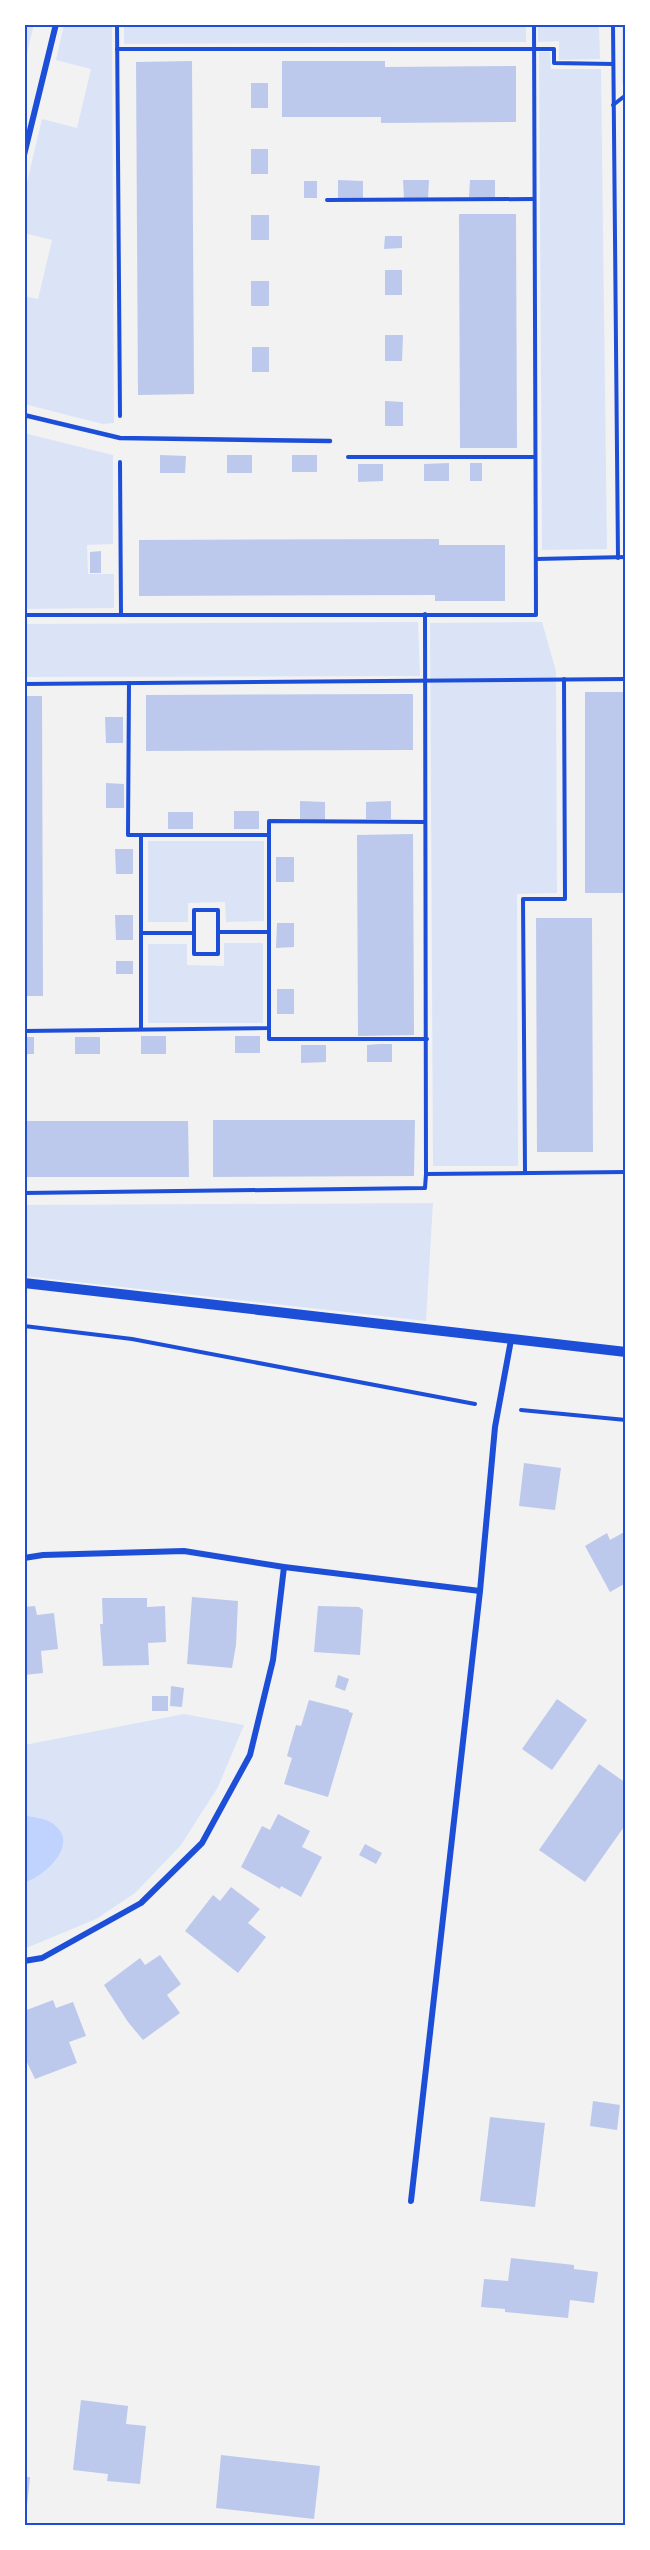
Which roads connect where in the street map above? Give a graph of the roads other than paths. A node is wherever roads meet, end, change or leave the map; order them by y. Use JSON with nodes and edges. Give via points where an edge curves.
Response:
{"nodes":[{"id":1,"x":56,"y":24,"type":"edge"},
{"id":2,"x":24,"y":155,"type":"edge"},
{"id":3,"x":24,"y":415,"type":"edge"},
{"id":4,"x":330,"y":441,"type":"road end"},
{"id":5,"x":24,"y":1283,"type":"edge"},
{"id":6,"x":511,"y":1340,"type":"junction"},
{"id":7,"x":626,"y":1352,"type":"edge"},
{"id":8,"x":24,"y":1558,"type":"edge"},
{"id":9,"x":284,"y":1567,"type":"junction"},
{"id":10,"x":480,"y":1591,"type":"junction"},
{"id":11,"x":24,"y":1961,"type":"edge"},
{"id":12,"x":411,"y":2201,"type":"dead end"}],
"edges":[{"from":1,"to":2,"type":"street"},
{"from":3,"to":4,"type":"lane","via":[[120,438]]},
{"from":5,"to":6,"type":"street"},
{"from":6,"to":7,"type":"street"},
{"from":6,"to":10,"type":"street","via":[[499,1408]]},
{"from":8,"to":9,"type":"street","via":[[184,1551]]},
{"from":9,"to":10,"type":"street"},
{"from":9,"to":11,"type":"street","via":[[273,1660],[250,1755],[202,1843],[141,1903],[42,1958]]},
{"from":10,"to":12,"type":"street"}]}
